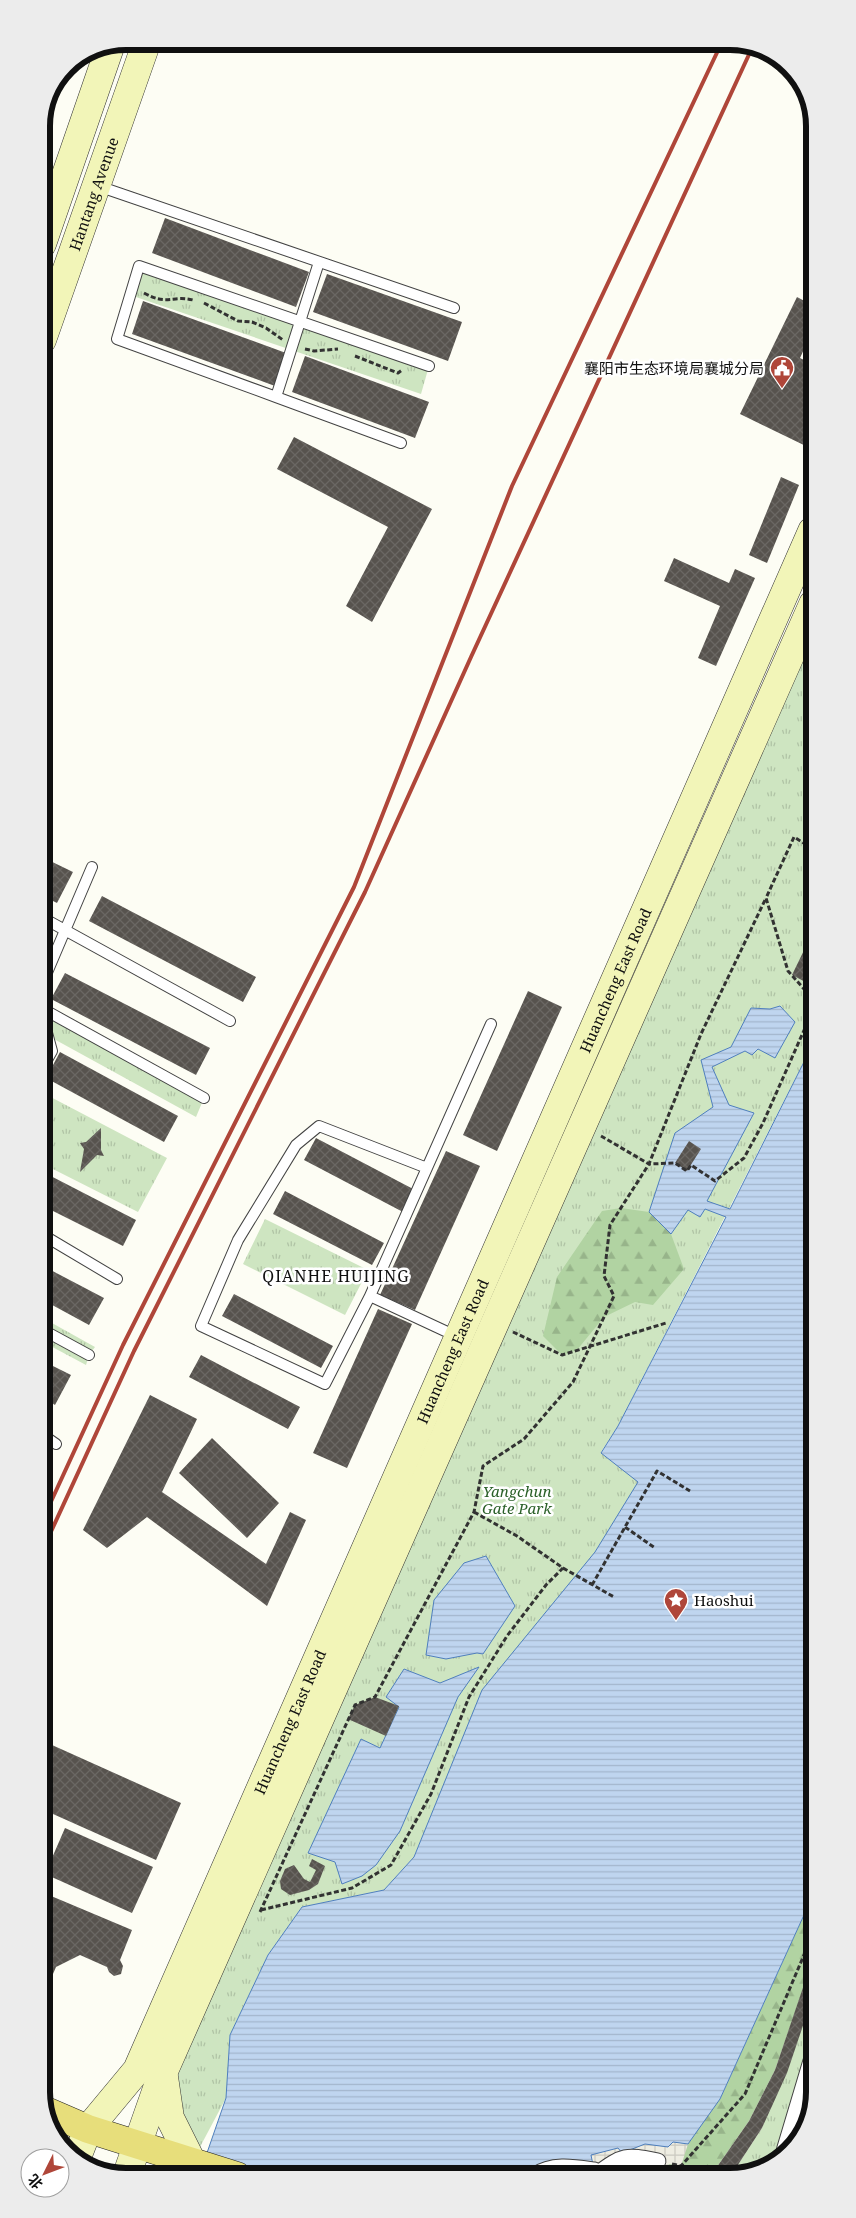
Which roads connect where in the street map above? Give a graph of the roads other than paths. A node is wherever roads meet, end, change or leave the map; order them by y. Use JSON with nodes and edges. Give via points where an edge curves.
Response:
{"nodes":[{"id":1,"x":144,"y":50,"type":"edge"},
{"id":2,"x":108,"y":53,"type":"edge"},
{"id":3,"x":95,"y":185,"type":"junction"},
{"id":4,"x":50,"y":221,"type":"edge"},
{"id":5,"x":319,"y":262,"type":"junction"},
{"id":6,"x":454,"y":308,"type":"dead end"},
{"id":7,"x":50,"y":317,"type":"edge"},
{"id":8,"x":300,"y":321,"type":"junction"},
{"id":9,"x":429,"y":366,"type":"dead end"},
{"id":10,"x":276,"y":397,"type":"junction"},
{"id":11,"x":401,"y":442,"type":"dead end"},
{"id":12,"x":806,"y":545,"type":"edge"},
{"id":13,"x":806,"y":618,"type":"edge"},
{"id":14,"x":92,"y":867,"type":"dead end"},
{"id":15,"x":50,"y":923,"type":"edge"},
{"id":16,"x":65,"y":931,"type":"junction"},
{"id":17,"x":50,"y":966,"type":"edge"},
{"id":18,"x":50,"y":1013,"type":"edge"},
{"id":19,"x":230,"y":1020,"type":"dead end"},
{"id":20,"x":491,"y":1024,"type":"dead end"},
{"id":21,"x":204,"y":1098,"type":"dead end"},
{"id":22,"x":427,"y":1168,"type":"junction"},
{"id":23,"x":50,"y":1239,"type":"edge"},
{"id":24,"x":118,"y":1279,"type":"dead end"},
{"id":25,"x":370,"y":1296,"type":"junction"},
{"id":26,"x":50,"y":1334,"type":"edge"},
{"id":27,"x":459,"y":1338,"type":"junction"},
{"id":28,"x":89,"y":1355,"type":"dead end"},
{"id":29,"x":50,"y":1440,"type":"edge"},
{"id":30,"x":56,"y":1444,"type":"dead end"},
{"id":31,"x":164,"y":2073,"type":"junction"},
{"id":32,"x":806,"y":2093,"type":"edge"},
{"id":33,"x":54,"y":2114,"type":"edge"},
{"id":34,"x":88,"y":2129,"type":"junction"},
{"id":35,"x":794,"y":2132,"type":"edge"},
{"id":36,"x":138,"y":2145,"type":"junction"},
{"id":37,"x":79,"y":2151,"type":"edge"},
{"id":38,"x":658,"y":2161,"type":"road end"},
{"id":39,"x":195,"y":2163,"type":"junction"},
{"id":40,"x":129,"y":2168,"type":"edge"},
{"id":41,"x":211,"y":2168,"type":"edge"},
{"id":42,"x":544,"y":2168,"type":"edge"},
{"id":43,"x":582,"y":2168,"type":"edge"},
{"id":44,"x":605,"y":2168,"type":"edge"}],
"edges":[{"from":1,"to":3,"type":"main road","name":"Hantang Avenue"},
{"from":2,"to":4,"type":"main road","name":"Hantang Avenue"},
{"from":3,"to":5,"type":"lane"},
{"from":3,"to":7,"type":"main road","name":"Hantang Avenue"},
{"from":5,"to":6,"type":"lane"},
{"from":5,"to":8,"type":"lane"},
{"from":8,"to":9,"type":"lane"},
{"from":8,"to":10,"type":"lane"},
{"from":8,"to":10,"type":"lane","via":[[139,266],[117,339]]},
{"from":10,"to":11,"type":"lane"},
{"from":12,"to":27,"type":"main road","name":"Huancheng East Road"},
{"from":13,"to":31,"type":"main road","name":"Huancheng East Road"},
{"from":14,"to":16,"type":"lane"},
{"from":15,"to":16,"type":"lane"},
{"from":16,"to":17,"type":"lane"},
{"from":16,"to":19,"type":"lane"},
{"from":18,"to":21,"type":"lane"},
{"from":20,"to":22,"type":"lane"},
{"from":22,"to":25,"type":"lane"},
{"from":22,"to":25,"type":"lane","via":[[319,1126],[296,1145],[238,1240],[201,1326],[325,1384]]},
{"from":23,"to":24,"type":"lane"},
{"from":25,"to":27,"type":"lane"},
{"from":26,"to":28,"type":"lane"},
{"from":27,"to":34,"type":"main road","name":"Huancheng East Road","via":[[137,2070]]},
{"from":29,"to":30,"type":"lane"},
{"from":31,"to":36,"type":"main road","name":"Huancheng East Road"},
{"from":31,"to":39,"type":"main road","via":[[170,2118]]},
{"from":32,"to":35,"type":"street"},
{"from":33,"to":34,"type":"main road"},
{"from":34,"to":36,"type":"main road"},
{"from":34,"to":37,"type":"main road","name":"Huancheng East Road"},
{"from":36,"to":39,"type":"main road"},
{"from":36,"to":40,"type":"main road","name":"Huancheng East Road"},
{"from":38,"to":44,"type":"street","via":[[630,2156],[620,2158]]},
{"from":39,"to":41,"type":"main road"},
{"from":42,"to":43,"type":"street"}]}
